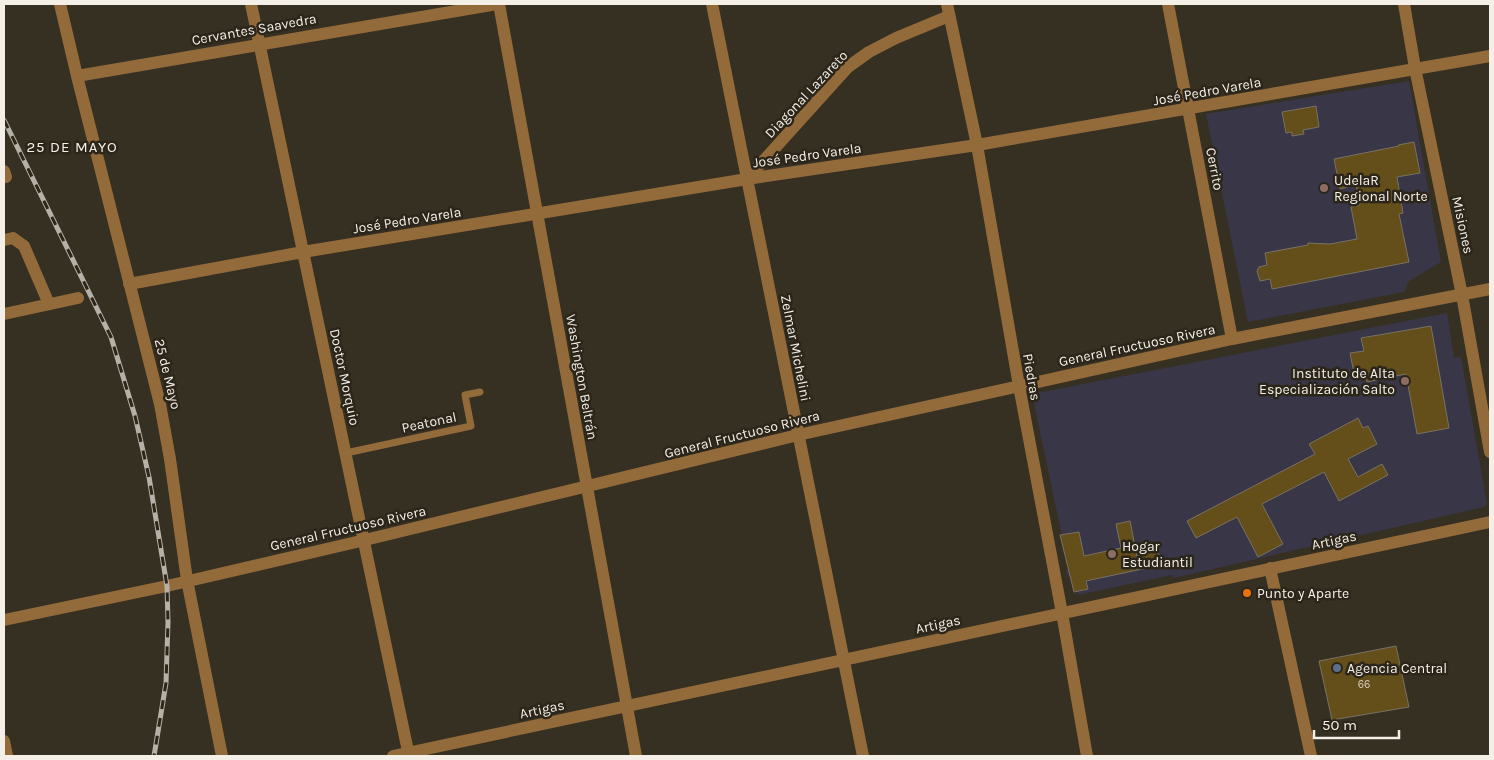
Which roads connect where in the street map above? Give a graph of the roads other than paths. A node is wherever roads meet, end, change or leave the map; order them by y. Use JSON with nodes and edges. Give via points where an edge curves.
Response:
{"nodes":[{"id":1,"x":60,"y":4,"type":"edge"},
{"id":2,"x":251,"y":4,"type":"edge"},
{"id":3,"x":498,"y":4,"type":"edge"},
{"id":4,"x":712,"y":4,"type":"edge"},
{"id":5,"x":1168,"y":4,"type":"edge"},
{"id":6,"x":1404,"y":4,"type":"edge"},
{"id":7,"x":948,"y":10,"type":"edge"},
{"id":8,"x":259,"y":43,"type":"junction"},
{"id":9,"x":1490,"y":56,"type":"edge"},
{"id":10,"x":1415,"y":68,"type":"junction"},
{"id":11,"x":76,"y":76,"type":"junction"},
{"id":12,"x":1189,"y":109,"type":"junction"},
{"id":13,"x":976,"y":145,"type":"junction"},
{"id":14,"x":747,"y":179,"type":"junction"},
{"id":15,"x":538,"y":214,"type":"junction"},
{"id":16,"x":4,"y":240,"type":"edge"},
{"id":17,"x":303,"y":252,"type":"junction"},
{"id":18,"x":129,"y":284,"type":"junction"},
{"id":19,"x":1490,"y":290,"type":"edge"},
{"id":20,"x":1462,"y":295,"type":"junction"},
{"id":21,"x":78,"y":298,"type":"dead end"},
{"id":22,"x":49,"y":304,"type":"junction"},
{"id":23,"x":4,"y":314,"type":"edge"},
{"id":24,"x":1232,"y":339,"type":"junction"},
{"id":25,"x":1019,"y":386,"type":"junction"},
{"id":26,"x":480,"y":392,"type":"dead end"},
{"id":27,"x":798,"y":435,"type":"junction"},
{"id":28,"x":1490,"y":452,"type":"edge"},
{"id":29,"x":346,"y":453,"type":"junction"},
{"id":30,"x":586,"y":487,"type":"junction"},
{"id":31,"x":1490,"y":522,"type":"edge"},
{"id":32,"x":365,"y":540,"type":"junction"},
{"id":33,"x":1270,"y":568,"type":"junction"},
{"id":34,"x":187,"y":580,"type":"junction"},
{"id":35,"x":1062,"y":613,"type":"junction"},
{"id":36,"x":4,"y":620,"type":"edge"},
{"id":37,"x":844,"y":660,"type":"junction"},
{"id":38,"x":628,"y":706,"type":"junction"},
{"id":39,"x":4,"y":741,"type":"edge"},
{"id":40,"x":408,"y":755,"type":"edge"},
{"id":41,"x":7,"y":756,"type":"edge"},
{"id":42,"x":222,"y":756,"type":"edge"},
{"id":43,"x":393,"y":756,"type":"edge"},
{"id":44,"x":636,"y":756,"type":"edge"},
{"id":45,"x":863,"y":756,"type":"edge"},
{"id":46,"x":1088,"y":756,"type":"edge"},
{"id":47,"x":1312,"y":756,"type":"edge"}],
"edges":[{"from":1,"to":11,"type":"street","name":"25 de Mayo"},
{"from":2,"to":8,"type":"street","name":"Doctor Morquio"},
{"from":3,"to":8,"type":"street","name":"Cervantes Saavedra"},
{"from":3,"to":15,"type":"street","name":"Washington Beltrán"},
{"from":4,"to":14,"type":"street","name":"Zelmar Michelini"},
{"from":5,"to":12,"type":"street","name":"Cerrito"},
{"from":6,"to":10,"type":"street","name":"Misiones"},
{"from":7,"to":13,"type":"street","name":"Piedras"},
{"from":7,"to":14,"type":"street","name":"Diagonal Lazareto","via":[[869,52],[848,68]]},
{"from":8,"to":11,"type":"street","name":"Cervantes Saavedra"},
{"from":8,"to":17,"type":"street","name":"Doctor Morquio"},
{"from":9,"to":10,"type":"street","name":"José Pedro Varela"},
{"from":10,"to":12,"type":"street","name":"José Pedro Varela"},
{"from":10,"to":20,"type":"street","name":"Misiones"},
{"from":11,"to":18,"type":"street","name":"25 de Mayo"},
{"from":12,"to":13,"type":"street","name":"José Pedro Varela"},
{"from":12,"to":24,"type":"street","name":"Cerrito"},
{"from":13,"to":14,"type":"street","name":"José Pedro Varela"},
{"from":13,"to":25,"type":"street","name":"Piedras"},
{"from":14,"to":15,"type":"street","name":"José Pedro Varela"},
{"from":14,"to":27,"type":"street","name":"Zelmar Michelini"},
{"from":15,"to":17,"type":"street","name":"José Pedro Varela"},
{"from":15,"to":30,"type":"street","name":"Washington Beltrán"},
{"from":16,"to":22,"type":"street","via":[[13,238],[24,246]]},
{"from":17,"to":18,"type":"street","name":"José Pedro Varela"},
{"from":17,"to":29,"type":"street","name":"Doctor Morquio"},
{"from":18,"to":34,"type":"street","name":"25 de Mayo","via":[[160,404]]},
{"from":19,"to":20,"type":"street","name":"General Fructuoso Rivera"},
{"from":20,"to":24,"type":"street","name":"General Fructuoso Rivera"},
{"from":20,"to":28,"type":"street","name":"Misiones"},
{"from":21,"to":22,"type":"street"},
{"from":22,"to":23,"type":"street"},
{"from":24,"to":25,"type":"street","name":"General Fructuoso Rivera"},
{"from":25,"to":27,"type":"street","name":"General Fructuoso Rivera"},
{"from":25,"to":35,"type":"street","name":"Piedras"},
{"from":26,"to":29,"type":"lane","name":"Peatonal","via":[[466,396],[471,426]]},
{"from":27,"to":30,"type":"street","name":"General Fructuoso Rivera"},
{"from":27,"to":37,"type":"street","name":"Zelmar Michelini"},
{"from":29,"to":32,"type":"street","name":"Doctor Morquio"},
{"from":30,"to":32,"type":"street","name":"General Fructuoso Rivera"},
{"from":30,"to":38,"type":"street","name":"Washington Beltrán"},
{"from":31,"to":33,"type":"street","name":"Artigas"},
{"from":32,"to":34,"type":"street","name":"General Fructuoso Rivera"},
{"from":32,"to":40,"type":"street","name":"Doctor Morquio"},
{"from":33,"to":35,"type":"street","name":"Artigas"},
{"from":33,"to":47,"type":"street"},
{"from":34,"to":36,"type":"street","name":"General Fructuoso Rivera"},
{"from":34,"to":42,"type":"street","name":"25 de Mayo"},
{"from":35,"to":37,"type":"street","name":"Artigas"},
{"from":35,"to":46,"type":"street","name":"Piedras"},
{"from":37,"to":38,"type":"street","name":"Artigas"},
{"from":37,"to":45,"type":"street","name":"Zelmar Michelini"},
{"from":38,"to":40,"type":"street","name":"Artigas"},
{"from":38,"to":44,"type":"street","name":"Washington Beltrán"},
{"from":39,"to":41,"type":"street"},
{"from":40,"to":43,"type":"street","name":"Artigas"}]}
